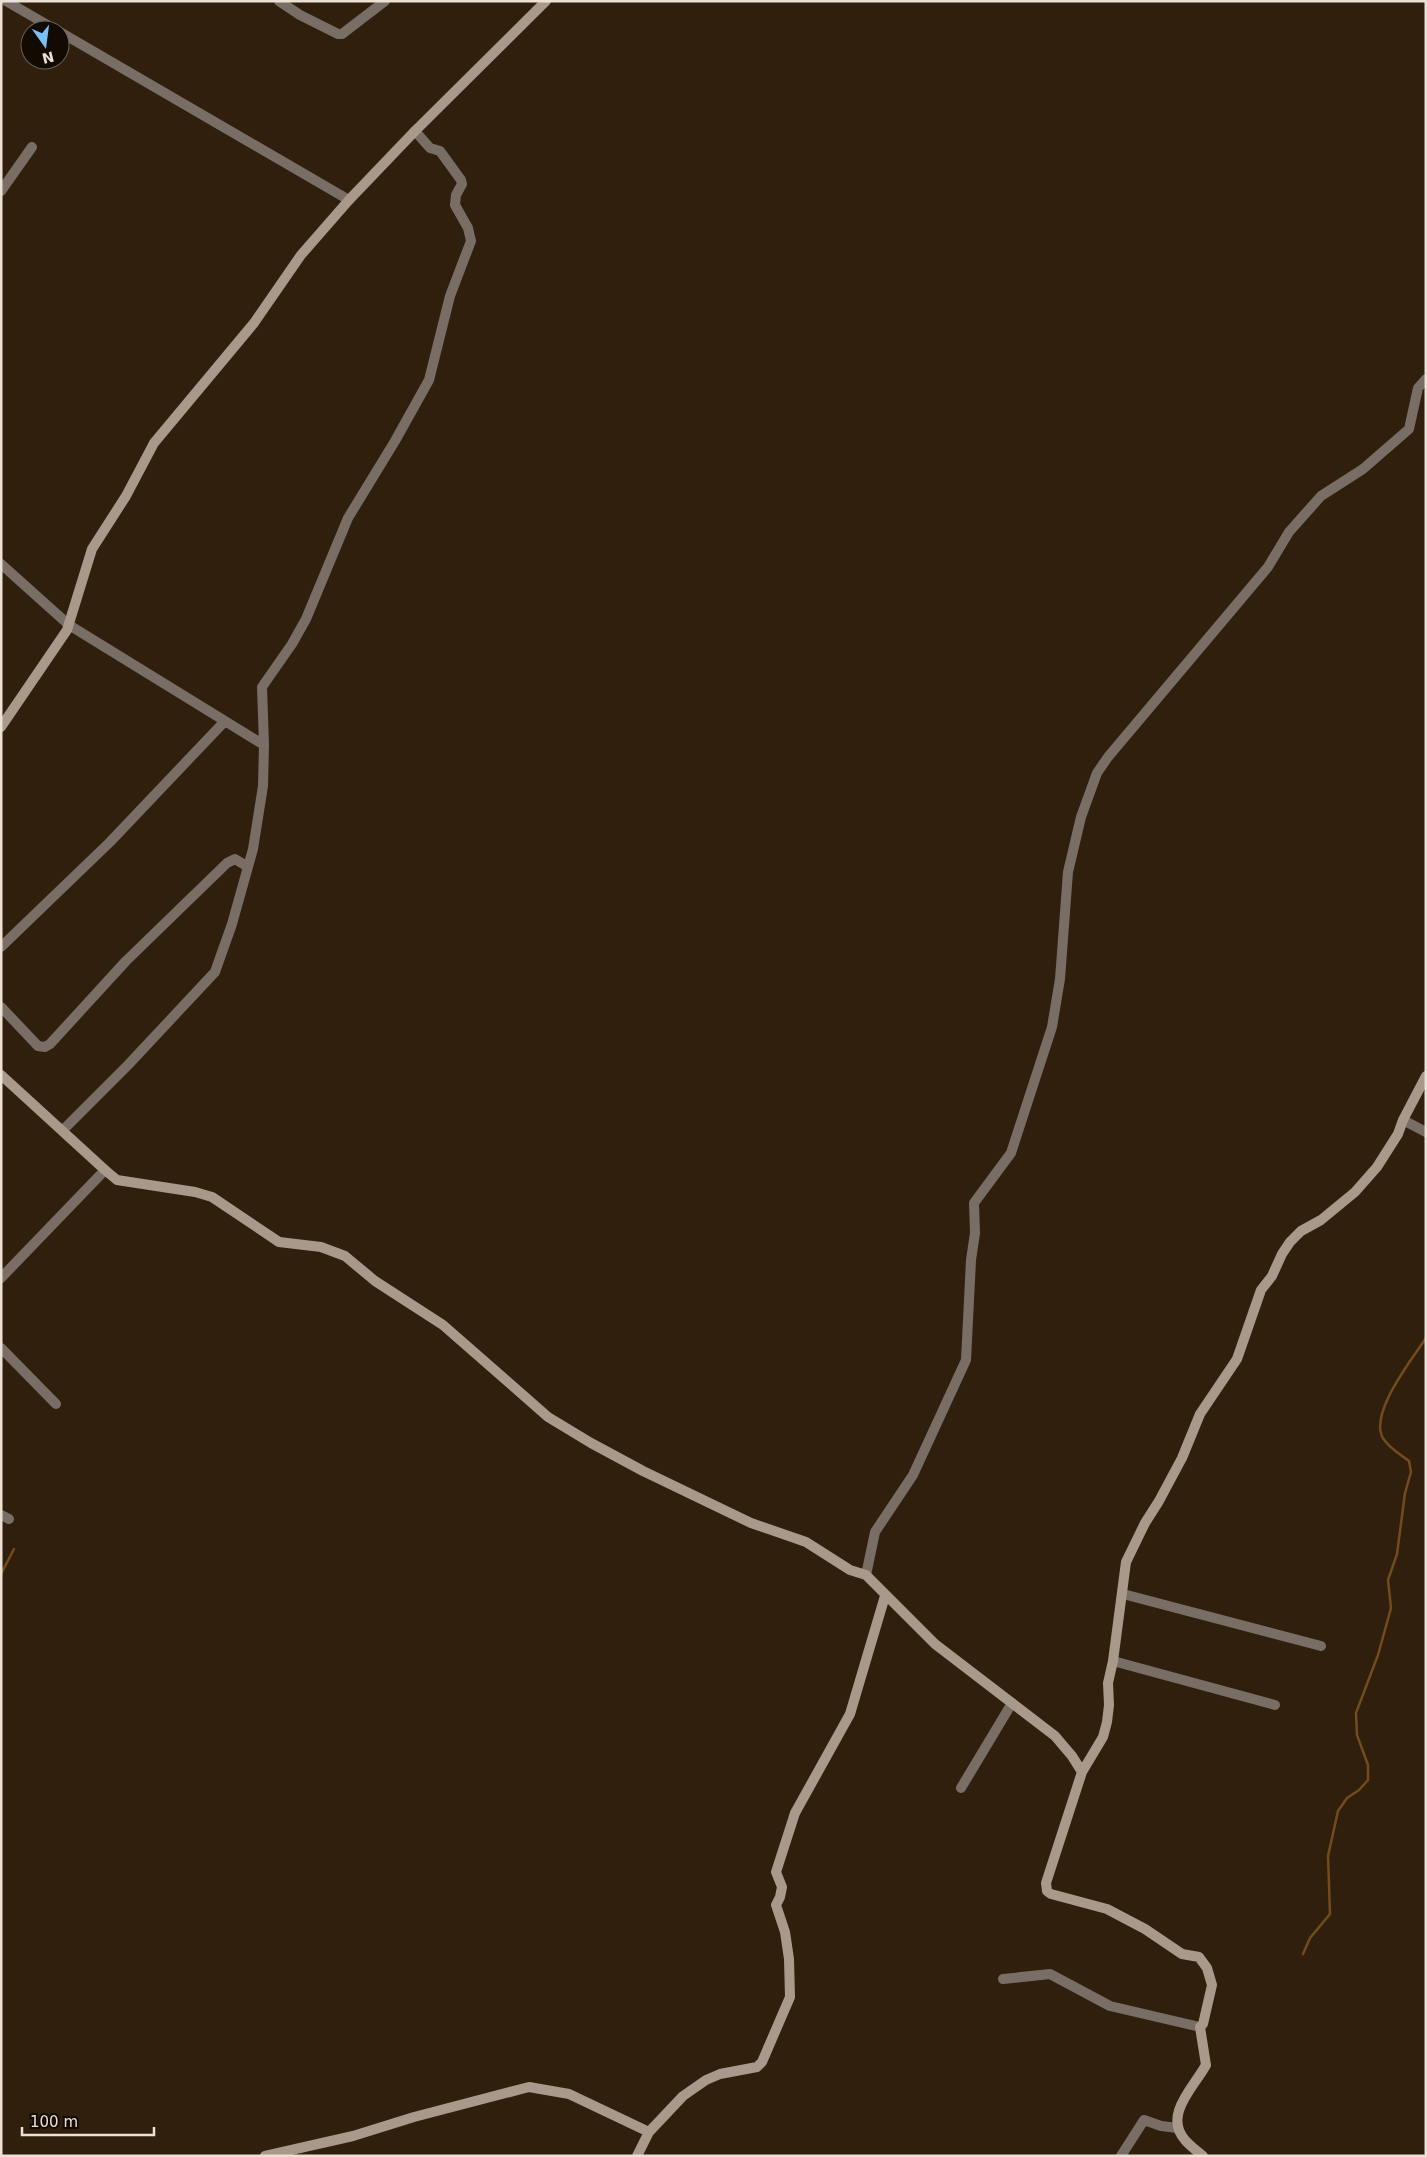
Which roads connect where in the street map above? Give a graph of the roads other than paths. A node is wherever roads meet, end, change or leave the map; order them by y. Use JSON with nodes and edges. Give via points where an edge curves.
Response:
{"nodes":[{"id":1,"x":6,"y":1,"type":"edge"},
{"id":2,"x":279,"y":1,"type":"edge"},
{"id":3,"x":385,"y":1,"type":"edge"},
{"id":4,"x":546,"y":1,"type":"edge"},
{"id":5,"x":39,"y":20,"type":"edge"},
{"id":6,"x":70,"y":38,"type":"edge"},
{"id":7,"x":415,"y":131,"type":"junction"},
{"id":8,"x":32,"y":146,"type":"dead end"},
{"id":9,"x":1,"y":192,"type":"edge"},
{"id":10,"x":349,"y":200,"type":"junction"},
{"id":11,"x":1426,"y":380,"type":"edge"},
{"id":12,"x":1,"y":564,"type":"edge"},
{"id":13,"x":69,"y":625,"type":"junction"},
{"id":14,"x":225,"y":722,"type":"junction"},
{"id":15,"x":1,"y":727,"type":"edge"},
{"id":16,"x":264,"y":745,"type":"junction"},
{"id":17,"x":248,"y":867,"type":"junction"},
{"id":18,"x":1,"y":947,"type":"edge"},
{"id":19,"x":1,"y":1007,"type":"edge"},
{"id":20,"x":1426,"y":1076,"type":"edge"},
{"id":21,"x":3,"y":1080,"type":"edge"},
{"id":22,"x":1403,"y":1120,"type":"junction"},
{"id":23,"x":62,"y":1130,"type":"junction"},
{"id":24,"x":1426,"y":1132,"type":"edge"},
{"id":25,"x":105,"y":1170,"type":"junction"},
{"id":26,"x":1,"y":1278,"type":"edge"},
{"id":27,"x":1,"y":1348,"type":"edge"},
{"id":28,"x":56,"y":1404,"type":"dead end"},
{"id":29,"x":866,"y":1574,"type":"junction"},
{"id":30,"x":1123,"y":1594,"type":"junction"},
{"id":31,"x":885,"y":1596,"type":"junction"},
{"id":32,"x":1321,"y":1646,"type":"dead end"},
{"id":33,"x":1113,"y":1661,"type":"junction"},
{"id":34,"x":1012,"y":1703,"type":"junction"},
{"id":35,"x":1275,"y":1705,"type":"dead end"},
{"id":36,"x":1082,"y":1772,"type":"junction"},
{"id":37,"x":961,"y":1788,"type":"dead end"},
{"id":38,"x":1003,"y":1979,"type":"dead end"},
{"id":39,"x":1200,"y":2027,"type":"junction"},
{"id":40,"x":1178,"y":2128,"type":"junction"},
{"id":41,"x":649,"y":2132,"type":"junction"},
{"id":42,"x":264,"y":2156,"type":"edge"},
{"id":43,"x":637,"y":2156,"type":"edge"},
{"id":44,"x":1121,"y":2156,"type":"edge"},
{"id":45,"x":1203,"y":2156,"type":"edge"}],
"edges":[{"from":1,"to":5,"type":"street"},
{"from":2,"to":3,"type":"street","via":[[333,34],[342,34]]},
{"from":4,"to":7,"type":"street"},
{"from":6,"to":10,"type":"street"},
{"from":7,"to":10,"type":"street"},
{"from":7,"to":16,"type":"street","via":[[430,148],[440,151],[462,180],[455,205],[468,228],[469,250],[450,296],[429,380],[348,518],[306,619],[262,687]]},
{"from":8,"to":9,"type":"street"},
{"from":10,"to":13,"type":"street","via":[[291,268],[254,323],[154,443],[126,496],[92,549]]},
{"from":11,"to":29,"type":"street","via":[[1418,388],[1409,429],[1364,469],[1321,496],[1289,532],[1268,567],[1097,773],[1081,817],[1068,872],[1060,979],[1052,1027],[1010,1153],[974,1203],[975,1233],[966,1360],[913,1475],[875,1532]]},
{"from":12,"to":13,"type":"street"},
{"from":13,"to":14,"type":"street"},
{"from":13,"to":15,"type":"street"},
{"from":14,"to":16,"type":"street"},
{"from":14,"to":18,"type":"street","via":[[110,842]]},
{"from":16,"to":17,"type":"street","via":[[263,786]]},
{"from":17,"to":19,"type":"street","via":[[235,860],[227,864],[126,962],[45,1047],[38,1046]]},
{"from":17,"to":23,"type":"street","via":[[214,972]]},
{"from":20,"to":22,"type":"street"},
{"from":21,"to":23,"type":"street"},
{"from":22,"to":24,"type":"street"},
{"from":22,"to":30,"type":"street","via":[[1392,1145],[1368,1178],[1336,1209],[1301,1231],[1290,1242],[1261,1290],[1237,1359],[1200,1414],[1182,1458],[1126,1562]]},
{"from":23,"to":25,"type":"street"},
{"from":25,"to":26,"type":"street"},
{"from":25,"to":29,"type":"street","via":[[117,1180],[212,1197],[280,1242],[322,1248],[346,1256],[375,1281],[443,1325],[548,1416],[591,1443],[751,1522],[806,1542],[850,1570]]},
{"from":27,"to":28,"type":"street"},
{"from":29,"to":31,"type":"street"},
{"from":30,"to":32,"type":"street"},
{"from":30,"to":33,"type":"street"},
{"from":31,"to":34,"type":"street","via":[[935,1644]]},
{"from":31,"to":41,"type":"street","via":[[850,1714],[794,1813],[779,1858],[776,1872],[782,1887],[776,1905],[790,1960],[790,1997],[762,2062],[757,2067],[720,2074],[701,2083],[683,2096]]},
{"from":33,"to":35,"type":"street"},
{"from":33,"to":36,"type":"street","via":[[1103,1737]]},
{"from":34,"to":36,"type":"street","via":[[1055,1736]]},
{"from":34,"to":37,"type":"street"},
{"from":36,"to":39,"type":"street","via":[[1056,1847],[1046,1883],[1047,1891],[1107,1909],[1182,1954],[1199,1957],[1211,1976],[1212,1985]]},
{"from":38,"to":39,"type":"street","via":[[1050,1974],[1110,2006]]},
{"from":39,"to":40,"type":"street","via":[[1206,2065],[1176,2114]]},
{"from":40,"to":44,"type":"street","via":[[1144,2120]]},
{"from":40,"to":45,"type":"street","via":[[1184,2140]]},
{"from":41,"to":42,"type":"street","via":[[569,2094],[530,2087],[422,2114],[353,2136]]},
{"from":41,"to":43,"type":"street"}]}
